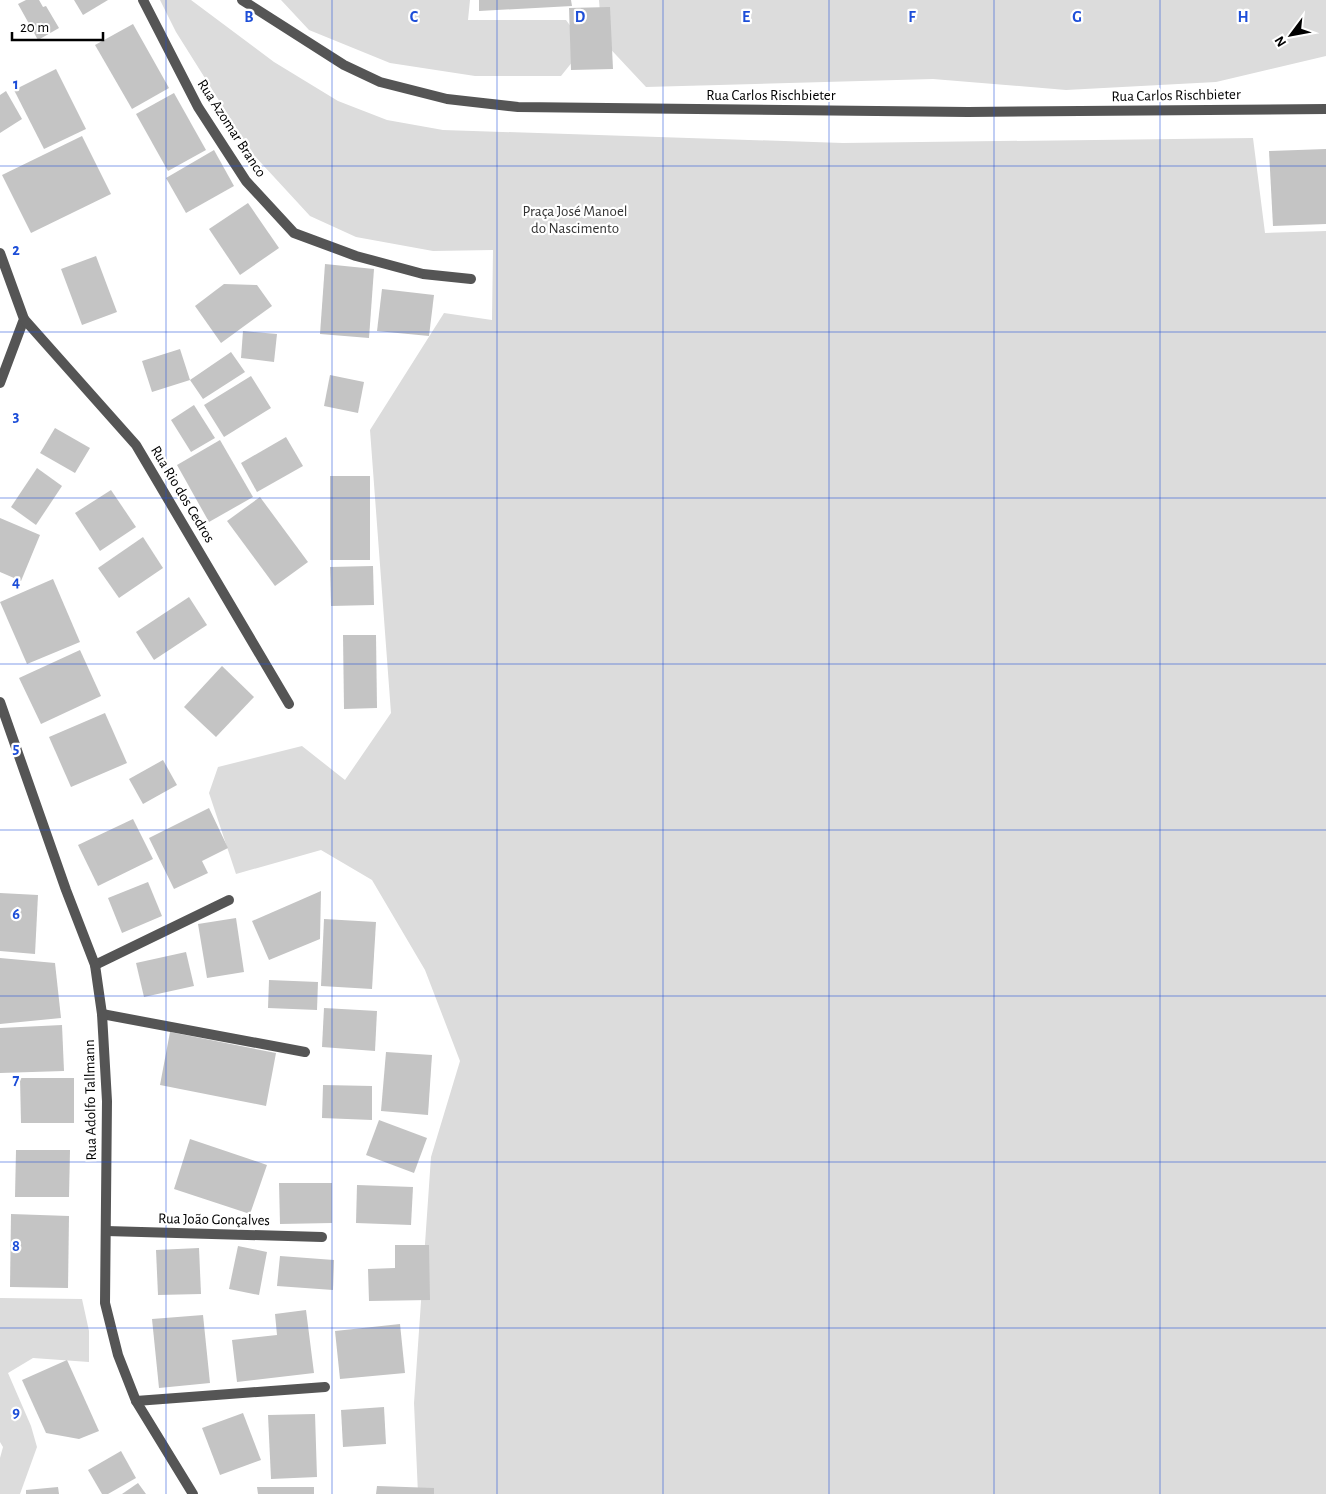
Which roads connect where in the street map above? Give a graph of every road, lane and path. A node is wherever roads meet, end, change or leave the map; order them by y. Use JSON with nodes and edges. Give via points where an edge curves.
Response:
{"nodes":[{"id":1,"x":143,"y":0,"type":"edge"},
{"id":2,"x":242,"y":0,"type":"edge"},
{"id":3,"x":1326,"y":109,"type":"edge"},
{"id":4,"x":0,"y":253,"type":"edge"},
{"id":5,"x":471,"y":279,"type":"dead end"},
{"id":6,"x":24,"y":319,"type":"junction"},
{"id":7,"x":0,"y":383,"type":"edge"},
{"id":8,"x":0,"y":702,"type":"edge"},
{"id":9,"x":289,"y":704,"type":"dead end"},
{"id":10,"x":229,"y":900,"type":"dead end"},
{"id":11,"x":96,"y":965,"type":"junction"},
{"id":12,"x":102,"y":1014,"type":"junction"},
{"id":13,"x":305,"y":1052,"type":"dead end"},
{"id":14,"x":106,"y":1231,"type":"junction"},
{"id":15,"x":322,"y":1237,"type":"dead end"},
{"id":16,"x":325,"y":1387,"type":"dead end"},
{"id":17,"x":136,"y":1401,"type":"junction"},
{"id":18,"x":193,"y":1494,"type":"edge"}],
"edges":[{"from":1,"to":5,"type":"street","name":"Rua Azomar Branco","via":[[198,107],[246,181],[294,233],[356,256],[423,274]]},
{"from":2,"to":3,"type":"street","name":"Rua Carlos Rischbieter","via":[[344,65],[380,82],[446,99],[509,106],[968,112]]},
{"from":4,"to":6,"type":"street"},
{"from":6,"to":7,"type":"street"},
{"from":6,"to":9,"type":"street","name":"Rua Rio dos Cedros","via":[[136,445]]},
{"from":8,"to":11,"type":"street","name":"Rua Adolfo Tallmann"},
{"from":10,"to":11,"type":"street"},
{"from":11,"to":12,"type":"street","name":"Rua Adolfo Tallmann"},
{"from":12,"to":13,"type":"street"},
{"from":12,"to":14,"type":"street","name":"Rua Adolfo Tallmann","via":[[107,1101]]},
{"from":14,"to":15,"type":"street","name":"Rua João Gonçalves"},
{"from":14,"to":17,"type":"street","name":"Rua Adolfo Tallmann","via":[[106,1303],[118,1355]]},
{"from":16,"to":17,"type":"street"},
{"from":17,"to":18,"type":"street","name":"Rua Adolfo Tallmann"}]}
